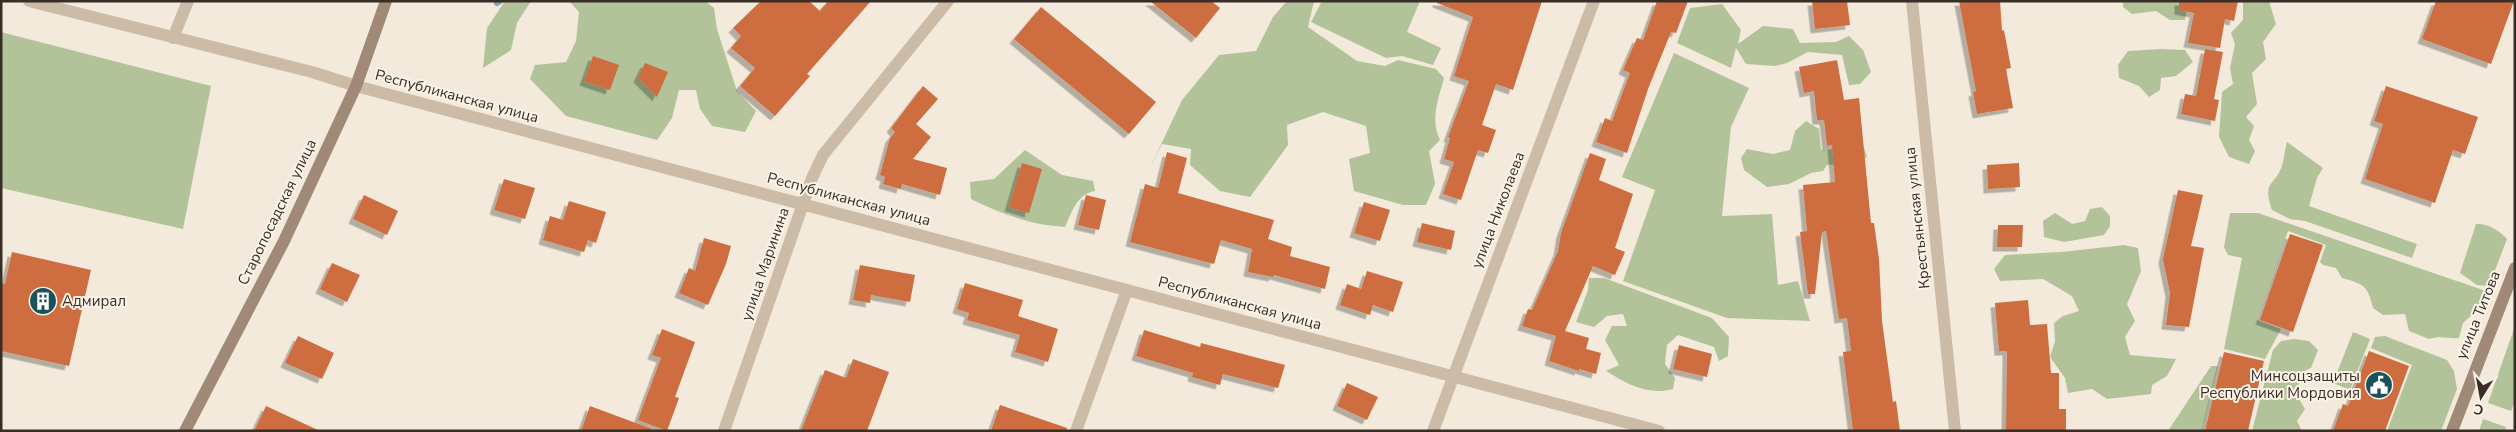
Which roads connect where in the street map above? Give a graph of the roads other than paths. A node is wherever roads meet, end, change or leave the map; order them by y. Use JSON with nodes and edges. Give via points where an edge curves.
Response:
{"nodes":[{"id":1,"x":29,"y":1,"type":"edge"},
{"id":2,"x":188,"y":1,"type":"edge"},
{"id":3,"x":386,"y":1,"type":"edge"},
{"id":4,"x":948,"y":1,"type":"edge"},
{"id":5,"x":1594,"y":1,"type":"edge"},
{"id":6,"x":1912,"y":1,"type":"edge"},
{"id":7,"x":174,"y":38,"type":"junction"},
{"id":8,"x":356,"y":86,"type":"junction"},
{"id":9,"x":804,"y":204,"type":"junction"},
{"id":10,"x":2515,"y":268,"type":"edge"},
{"id":11,"x":1127,"y":290,"type":"junction"},
{"id":12,"x":1453,"y":376,"type":"junction"},
{"id":13,"x":185,"y":431,"type":"edge"},
{"id":14,"x":724,"y":431,"type":"edge"},
{"id":15,"x":1076,"y":431,"type":"edge"},
{"id":16,"x":1433,"y":431,"type":"edge"},
{"id":17,"x":1659,"y":431,"type":"edge"},
{"id":18,"x":1955,"y":431,"type":"edge"},
{"id":19,"x":2452,"y":431,"type":"edge"}],
"edges":[{"from":1,"to":7,"type":"street","name":"Республиканская улица"},
{"from":2,"to":7,"type":"street"},
{"from":3,"to":8,"type":"main road","name":"Старопосадская улица"},
{"from":4,"to":9,"type":"street","name":"улица Маринина","via":[[823,155]]},
{"from":5,"to":12,"type":"street","name":"улица Николаева"},
{"from":6,"to":18,"type":"street","name":"Крестьянская улица"},
{"from":7,"to":8,"type":"street","name":"Республиканская улица"},
{"from":8,"to":9,"type":"street","name":"Республиканская улица"},
{"from":8,"to":13,"type":"main road","name":"Старопосадская улица","via":[[284,241]]},
{"from":9,"to":11,"type":"street","name":"Республиканская улица"},
{"from":9,"to":14,"type":"street","name":"улица Маринина"},
{"from":10,"to":19,"type":"main road","name":"улица Титова"},
{"from":11,"to":12,"type":"street","name":"Республиканская улица"},
{"from":11,"to":15,"type":"street"},
{"from":12,"to":16,"type":"street","name":"улица Николаева"},
{"from":12,"to":17,"type":"street","name":"Республиканская улица"}]}
